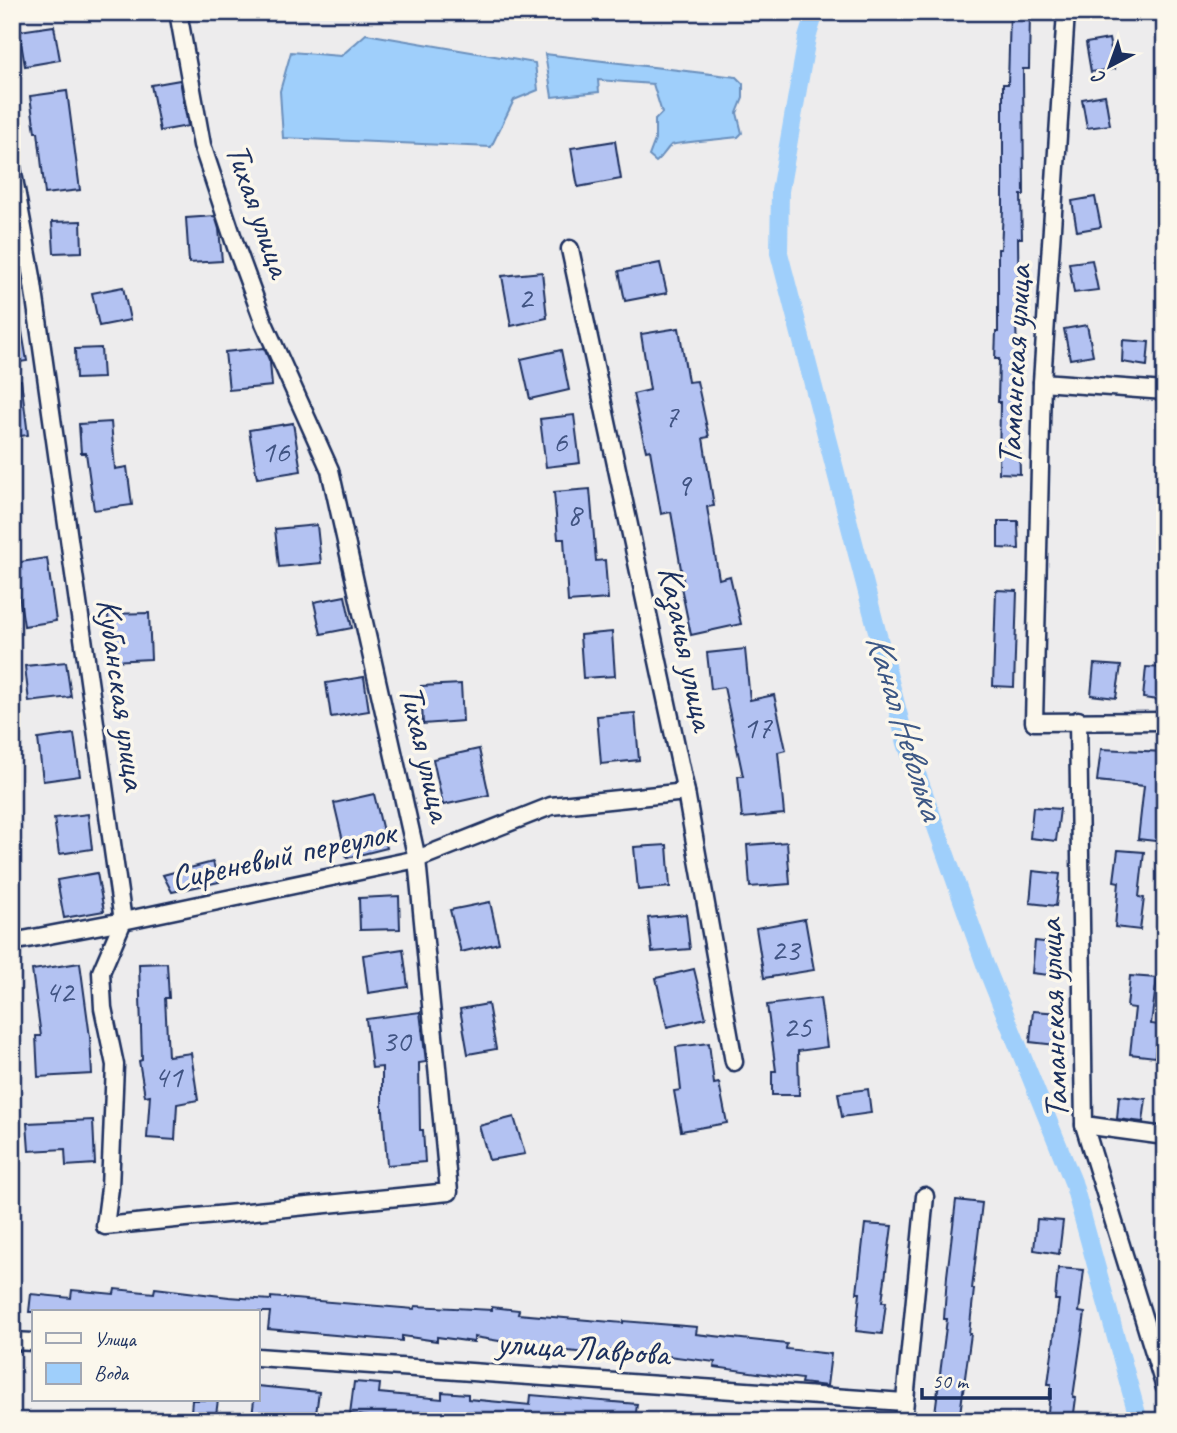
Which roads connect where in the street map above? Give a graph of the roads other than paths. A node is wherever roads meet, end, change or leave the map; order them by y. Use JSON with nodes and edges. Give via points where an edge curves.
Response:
{"nodes":[{"id":1,"x":178,"y":12,"type":"edge"},
{"id":2,"x":1066,"y":12,"type":"edge"},
{"id":3,"x":12,"y":168,"type":"edge"},
{"id":4,"x":570,"y":250,"type":"dead end"},
{"id":5,"x":1042,"y":382,"type":"junction"},
{"id":6,"x":1165,"y":391,"type":"edge"},
{"id":7,"x":1078,"y":720,"type":"junction"},
{"id":8,"x":1165,"y":721,"type":"edge"},
{"id":9,"x":686,"y":792,"type":"junction"},
{"id":10,"x":417,"y":859,"type":"junction"},
{"id":11,"x":123,"y":921,"type":"junction"},
{"id":12,"x":12,"y":942,"type":"edge"},
{"id":13,"x":734,"y":1062,"type":"dead end"},
{"id":14,"x":1084,"y":1125,"type":"junction"},
{"id":15,"x":1165,"y":1136,"type":"edge"},
{"id":16,"x":925,"y":1196,"type":"dead end"},
{"id":17,"x":12,"y":1340,"type":"edge"},
{"id":18,"x":32,"y":1342,"type":"edge"},
{"id":19,"x":259,"y":1357,"type":"edge"},
{"id":20,"x":1165,"y":1388,"type":"edge"},
{"id":21,"x":904,"y":1402,"type":"junction"},
{"id":22,"x":902,"y":1421,"type":"edge"}],
"edges":[{"from":1,"to":10,"type":"street","name":"Тихая улица","via":[[202,145],[264,323],[330,470]]},
{"from":2,"to":5,"type":"street","name":"Таманская улица"},
{"from":3,"to":11,"type":"street","name":"Кубанская улица","via":[[32,277]]},
{"from":4,"to":9,"type":"street","name":"Казачья улица"},
{"from":5,"to":6,"type":"street"},
{"from":5,"to":7,"type":"street","name":"Таманская улица","via":[[1034,722]]},
{"from":7,"to":8,"type":"street"},
{"from":7,"to":14,"type":"street","name":"Таманская улица"},
{"from":9,"to":10,"type":"street","name":"Сиреневый переулок","via":[[551,806]]},
{"from":9,"to":13,"type":"street","name":"Казачья улица"},
{"from":10,"to":11,"type":"street","name":"Сиреневый переулок"},
{"from":10,"to":11,"type":"street","name":"Тихая улица","via":[[449,1192],[105,1226],[115,1065],[101,972]]},
{"from":11,"to":12,"type":"street","name":"Сиреневый переулок"},
{"from":14,"to":15,"type":"street"},
{"from":14,"to":20,"type":"street","name":"Таманская улица"},
{"from":16,"to":21,"type":"street"},
{"from":17,"to":18,"type":"street"},
{"from":19,"to":21,"type":"street","name":"улица Лаврова"},
{"from":21,"to":22,"type":"street"}]}
